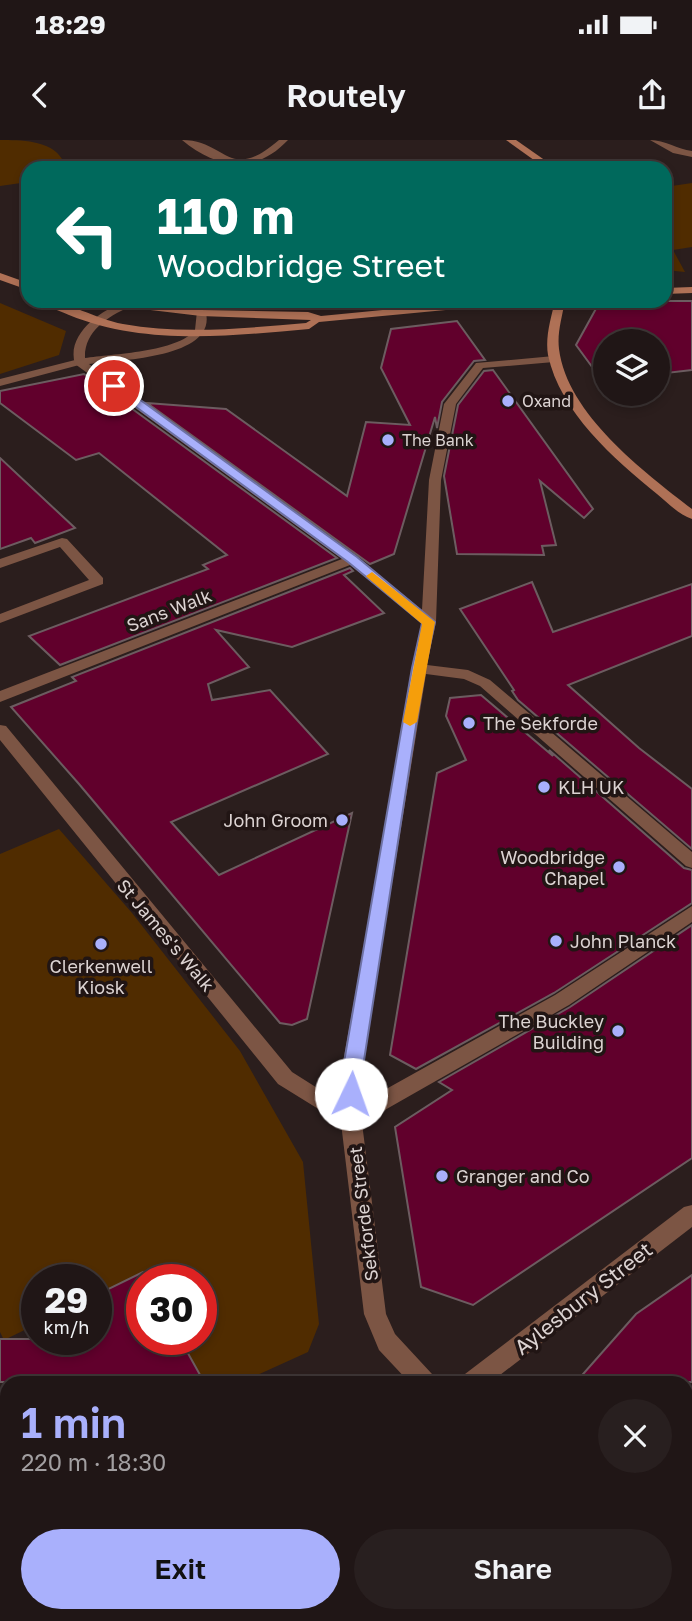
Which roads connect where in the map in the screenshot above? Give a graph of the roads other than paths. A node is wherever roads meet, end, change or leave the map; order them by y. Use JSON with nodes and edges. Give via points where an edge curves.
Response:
{"nodes":[{"id":1,"x":186,"y":140,"type":"edge"},
{"id":2,"x":284,"y":140,"type":"edge"},
{"id":3,"x":510,"y":140,"type":"edge"},
{"id":4,"x":654,"y":140,"type":"edge"},
{"id":5,"x":692,"y":154,"type":"edge"},
{"id":6,"x":228,"y":161,"type":"edge"},
{"id":7,"x":253,"y":161,"type":"edge"},
{"id":8,"x":541,"y":161,"type":"edge"},
{"id":9,"x":0,"y":276,"type":"edge"},
{"id":10,"x":21,"y":284,"type":"edge"},
{"id":11,"x":692,"y":290,"type":"edge"},
{"id":12,"x":672,"y":291,"type":"edge"},
{"id":13,"x":63,"y":308,"type":"edge"},
{"id":14,"x":117,"y":308,"type":"edge"},
{"id":15,"x":154,"y":308,"type":"edge"},
{"id":16,"x":427,"y":308,"type":"edge"},
{"id":17,"x":558,"y":308,"type":"edge"},
{"id":18,"x":201,"y":313,"type":"junction"},
{"id":19,"x":320,"y":319,"type":"junction"},
{"id":20,"x":95,"y":321,"type":"junction"},
{"id":21,"x":200,"y":332,"type":"junction"},
{"id":22,"x":554,"y":359,"type":"junction"},
{"id":23,"x":79,"y":362,"type":"junction"},
{"id":24,"x":0,"y":383,"type":"edge"},
{"id":25,"x":692,"y":515,"type":"edge"},
{"id":26,"x":352,"y":560,"type":"junction"},
{"id":27,"x":0,"y":564,"type":"edge"},
{"id":28,"x":0,"y":619,"type":"edge"},
{"id":29,"x":429,"y":622,"type":"junction"},
{"id":30,"x":419,"y":668,"type":"junction"},
{"id":31,"x":0,"y":697,"type":"edge"},
{"id":32,"x":0,"y":730,"type":"edge"},
{"id":33,"x":692,"y":862,"type":"edge"},
{"id":34,"x":692,"y":913,"type":"edge"},
{"id":35,"x":351,"y":1119,"type":"junction"},
{"id":36,"x":692,"y":1214,"type":"edge"},
{"id":37,"x":418,"y":1376,"type":"edge"},
{"id":38,"x":481,"y":1376,"type":"edge"}],
"edges":[{"from":1,"to":6,"type":"street"},
{"from":2,"to":7,"type":"street","via":[[266,157]]},
{"from":3,"to":8,"type":"main road"},
{"from":4,"to":5,"type":"street"},
{"from":9,"to":10,"type":"main road"},
{"from":11,"to":12,"type":"main road"},
{"from":13,"to":20,"type":"main road"},
{"from":14,"to":20,"type":"street"},
{"from":15,"to":18,"type":"main road"},
{"from":16,"to":19,"type":"main road"},
{"from":17,"to":22,"type":"main road"},
{"from":18,"to":19,"type":"main road"},
{"from":18,"to":21,"type":"street"},
{"from":19,"to":21,"type":"main road","via":[[309,326]]},
{"from":20,"to":21,"type":"main road"},
{"from":20,"to":23,"type":"street"},
{"from":21,"to":23,"type":"street","via":[[183,345]]},
{"from":22,"to":25,"type":"main road","via":[[587,418],[615,451]]},
{"from":22,"to":29,"type":"street","name":"Sekforde Street","via":[[480,365],[450,404],[435,480]]},
{"from":23,"to":24,"type":"street"},
{"from":23,"to":26,"type":"street"},
{"from":26,"to":29,"type":"street"},
{"from":26,"to":31,"type":"street","name":"Sans Walk"},
{"from":27,"to":28,"type":"street","via":[[62,542],[98,581]]},
{"from":29,"to":30,"type":"street","name":"Sekforde Street"},
{"from":30,"to":33,"type":"street","via":[[468,675],[485,683]]},
{"from":30,"to":35,"type":"street","name":"Sekforde Street","via":[[352,1068]]},
{"from":32,"to":35,"type":"street","name":"St James's Walk","via":[[285,1078]]},
{"from":34,"to":35,"type":"street","via":[[562,1000]]},
{"from":35,"to":37,"type":"street","name":"Sekforde Street","via":[[375,1314],[387,1342]]},
{"from":36,"to":38,"type":"street","name":"Aylesbury Street"}]}
